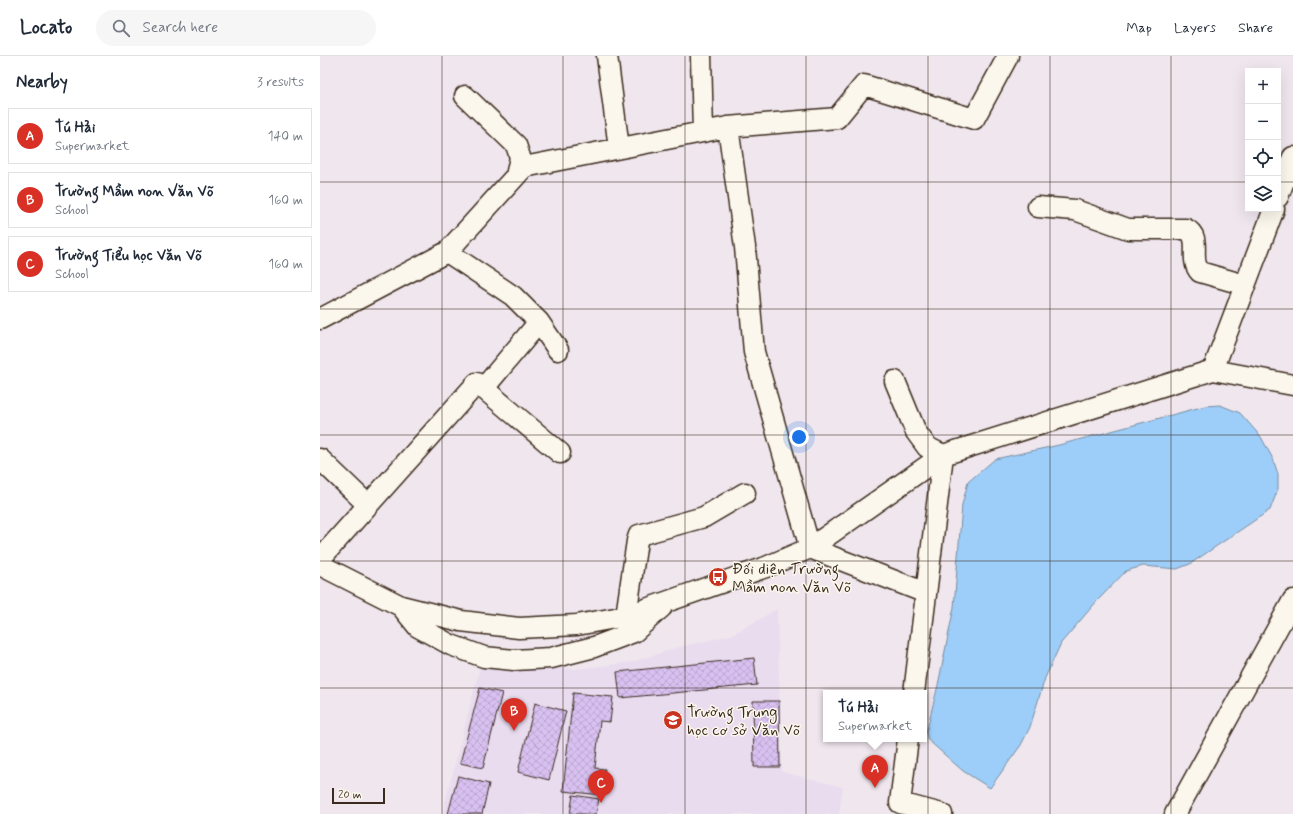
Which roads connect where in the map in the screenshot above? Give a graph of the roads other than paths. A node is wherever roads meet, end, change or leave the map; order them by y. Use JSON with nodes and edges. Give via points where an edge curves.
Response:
{"nodes":[{"id":1,"x":608,"y":56,"type":"edge"},
{"id":2,"x":1008,"y":56,"type":"edge"},
{"id":3,"x":706,"y":58,"type":"edge"},
{"id":4,"x":465,"y":96,"type":"dead end"},
{"id":5,"x":728,"y":127,"type":"junction"},
{"id":6,"x":703,"y":132,"type":"junction"},
{"id":7,"x":618,"y":148,"type":"junction"},
{"id":8,"x":1293,"y":157,"type":"edge"},
{"id":9,"x":516,"y":176,"type":"junction"},
{"id":10,"x":1281,"y":189,"type":"edge"},
{"id":11,"x":1038,"y":207,"type":"dead end"},
{"id":12,"x":1273,"y":212,"type":"edge"},
{"id":13,"x":448,"y":252,"type":"junction"},
{"id":14,"x":1245,"y":285,"type":"junction"},
{"id":15,"x":320,"y":319,"type":"edge"},
{"id":16,"x":539,"y":322,"type":"junction"},
{"id":17,"x":558,"y":350,"type":"dead end"},
{"id":18,"x":1213,"y":370,"type":"junction"},
{"id":19,"x":895,"y":381,"type":"dead end"},
{"id":20,"x":1293,"y":385,"type":"edge"},
{"id":21,"x":483,"y":389,"type":"junction"},
{"id":22,"x":560,"y":453,"type":"dead end"},
{"id":23,"x":943,"y":455,"type":"junction"},
{"id":24,"x":320,"y":459,"type":"edge"},
{"id":25,"x":745,"y":493,"type":"dead end"},
{"id":26,"x":368,"y":505,"type":"junction"},
{"id":27,"x":810,"y":548,"type":"junction"},
{"id":28,"x":320,"y":559,"type":"edge"},
{"id":29,"x":320,"y":565,"type":"edge"},
{"id":30,"x":926,"y":593,"type":"junction"},
{"id":31,"x":1293,"y":600,"type":"edge"},
{"id":32,"x":669,"y":601,"type":"junction"},
{"id":33,"x":401,"y":606,"type":"junction"},
{"id":34,"x":626,"y":616,"type":"junction"},
{"id":35,"x":914,"y":690,"type":"edge"},
{"id":36,"x":908,"y":742,"type":"edge"},
{"id":37,"x":899,"y":808,"type":"edge"},
{"id":38,"x":942,"y":814,"type":"edge"},
{"id":39,"x":1175,"y":814,"type":"edge"}],
"edges":[{"from":1,"to":7,"type":"street"},
{"from":2,"to":5,"type":"street","via":[[974,119],[864,85],[837,118]]},
{"from":3,"to":6,"type":"street"},
{"from":4,"to":9,"type":"street","via":[[516,146],[520,157]]},
{"from":5,"to":6,"type":"street"},
{"from":5,"to":27,"type":"street","via":[[745,247],[754,352]]},
{"from":6,"to":7,"type":"street"},
{"from":7,"to":9,"type":"street","via":[[524,167]]},
{"from":8,"to":10,"type":"street"},
{"from":9,"to":13,"type":"street"},
{"from":11,"to":14,"type":"street","via":[[1075,210],[1128,230],[1186,229],[1194,236],[1195,263],[1200,272]]},
{"from":12,"to":14,"type":"street"},
{"from":13,"to":15,"type":"street"},
{"from":13,"to":16,"type":"street","via":[[502,287]]},
{"from":14,"to":18,"type":"street"},
{"from":16,"to":17,"type":"street"},
{"from":16,"to":21,"type":"street"},
{"from":18,"to":20,"type":"street"},
{"from":18,"to":23,"type":"street"},
{"from":19,"to":23,"type":"street","via":[[916,432],[927,447]]},
{"from":21,"to":22,"type":"street"},
{"from":21,"to":26,"type":"street","via":[[477,383]]},
{"from":23,"to":27,"type":"street"},
{"from":23,"to":30,"type":"street"},
{"from":24,"to":26,"type":"street"},
{"from":25,"to":34,"type":"street","via":[[704,517],[639,535]]},
{"from":26,"to":28,"type":"street"},
{"from":27,"to":30,"type":"street"},
{"from":27,"to":32,"type":"street","via":[[766,567]]},
{"from":29,"to":33,"type":"street"},
{"from":30,"to":35,"type":"street"},
{"from":31,"to":39,"type":"street"},
{"from":32,"to":33,"type":"street","via":[[634,632],[594,648],[551,658],[514,660],[484,657],[451,645],[418,627]]},
{"from":32,"to":34,"type":"street"},
{"from":33,"to":34,"type":"street","via":[[461,621],[519,628],[577,625]]},
{"from":36,"to":37,"type":"street"},
{"from":37,"to":38,"type":"street"}]}
